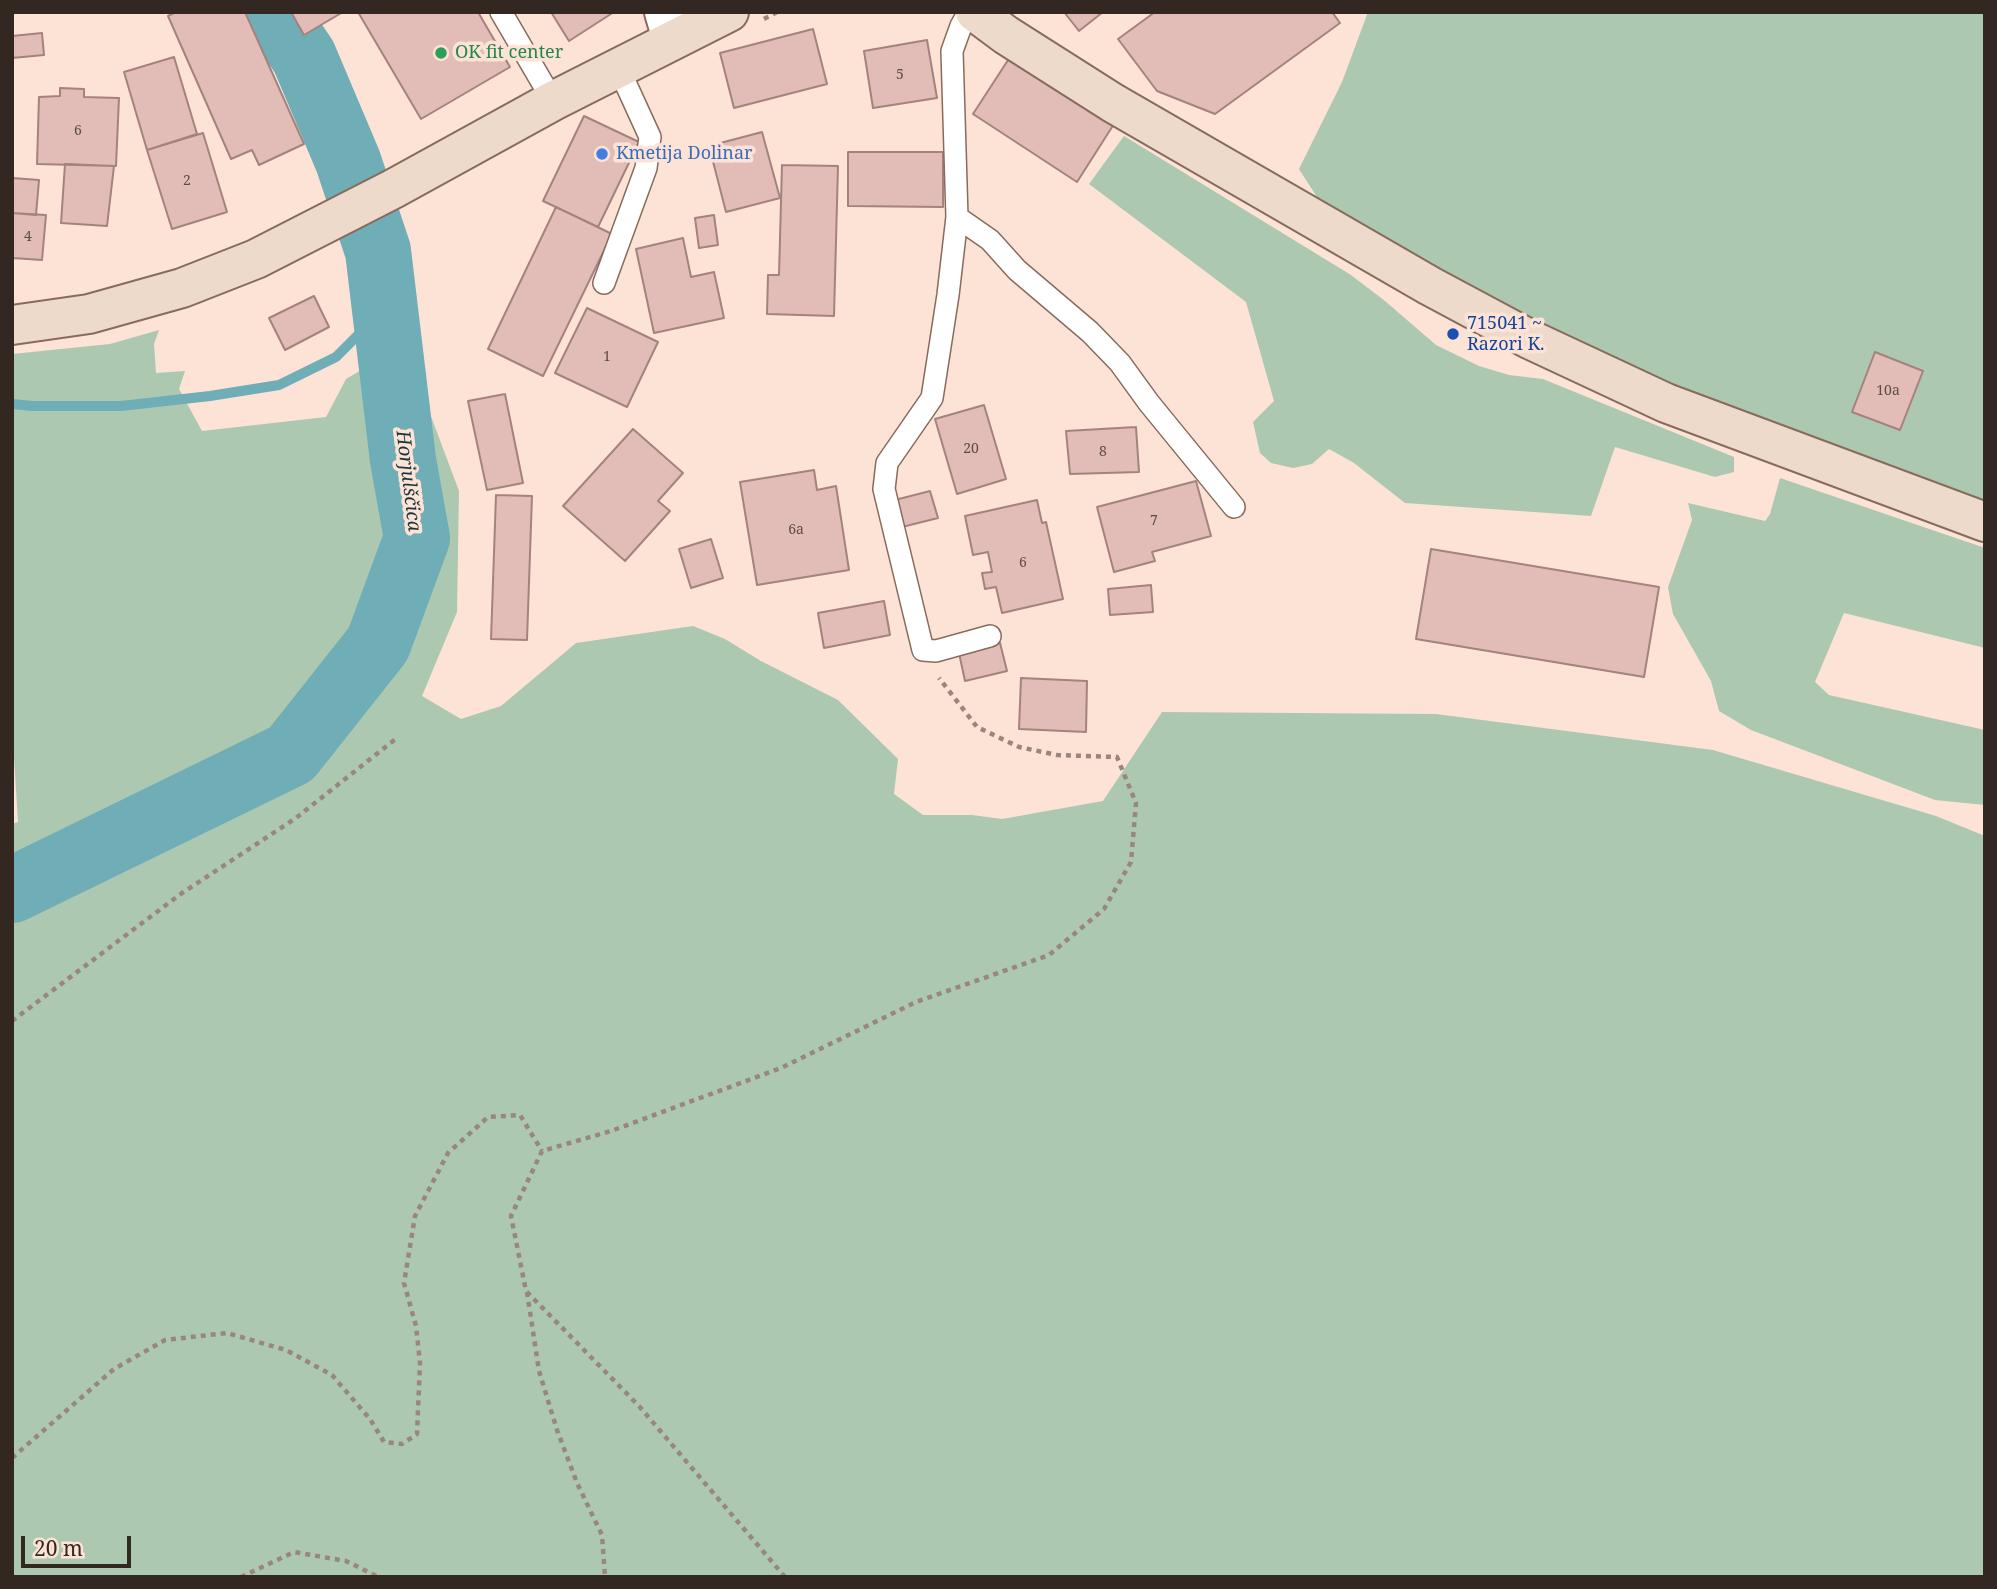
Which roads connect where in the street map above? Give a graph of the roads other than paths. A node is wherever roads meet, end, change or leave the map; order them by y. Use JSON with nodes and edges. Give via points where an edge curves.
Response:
{"nodes":[{"id":1,"x":501,"y":12,"type":"edge"},
{"id":2,"x":729,"y":12,"type":"edge"},
{"id":3,"x":969,"y":12,"type":"edge"},
{"id":4,"x":975,"y":12,"type":"edge"},
{"id":5,"x":668,"y":26,"type":"edge"},
{"id":6,"x":618,"y":67,"type":"junction"},
{"id":7,"x":553,"y":101,"type":"junction"},
{"id":8,"x":957,"y":217,"type":"junction"},
{"id":9,"x":604,"y":283,"type":"dead end"},
{"id":10,"x":12,"y":324,"type":"edge"},
{"id":11,"x":1234,"y":507,"type":"dead end"},
{"id":12,"x":1985,"y":522,"type":"edge"},
{"id":13,"x":990,"y":636,"type":"dead end"}],
"edges":[{"from":1,"to":7,"type":"lane"},
{"from":2,"to":5,"type":"street"},
{"from":3,"to":8,"type":"lane","via":[[952,51]]},
{"from":4,"to":12,"type":"street","via":[[1113,103],[1530,339],[1666,404]]},
{"from":5,"to":6,"type":"street"},
{"from":6,"to":7,"type":"street"},
{"from":6,"to":9,"type":"lane","via":[[650,137],[646,168]]},
{"from":7,"to":10,"type":"street","via":[[256,259],[182,288],[89,314]]},
{"from":8,"to":11,"type":"lane","via":[[990,240],[1120,363]]},
{"from":8,"to":13,"type":"lane","via":[[932,398],[887,463],[884,489],[923,650],[936,651]]}]}
